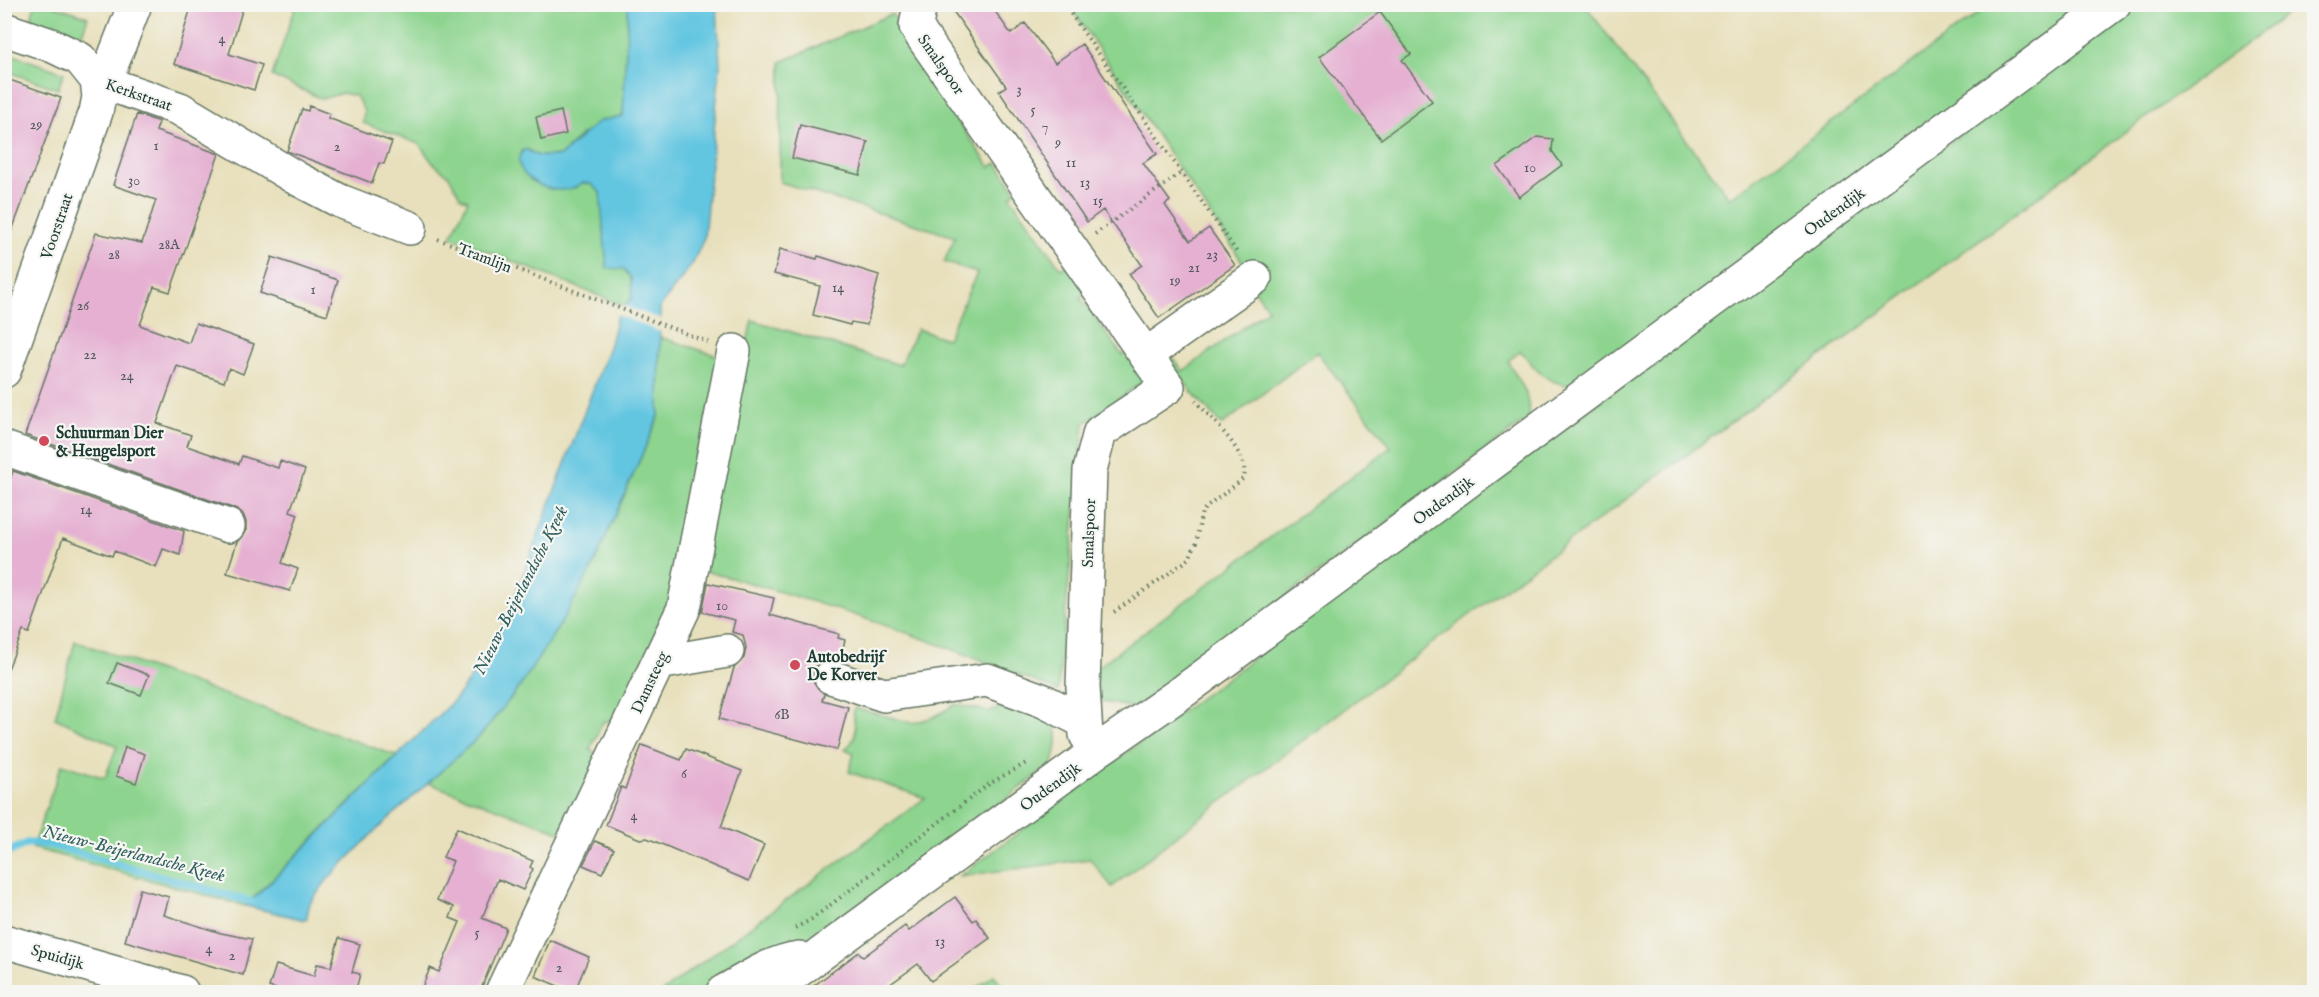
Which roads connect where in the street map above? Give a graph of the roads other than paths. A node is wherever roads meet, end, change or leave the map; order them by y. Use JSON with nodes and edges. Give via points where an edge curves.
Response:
{"nodes":[{"id":1,"x":135,"y":4,"type":"edge"},
{"id":2,"x":920,"y":4,"type":"edge"},
{"id":3,"x":2114,"y":4,"type":"edge"},
{"id":4,"x":4,"y":29,"type":"edge"},
{"id":5,"x":97,"y":80,"type":"junction"},
{"id":6,"x":410,"y":228,"type":"road end"},
{"id":7,"x":1255,"y":278,"type":"road end"},
{"id":8,"x":734,"y":351,"type":"road end"},
{"id":9,"x":1146,"y":355,"type":"junction"},
{"id":10,"x":6,"y":360,"type":"edge"},
{"id":11,"x":4,"y":448,"type":"edge"},
{"id":12,"x":228,"y":526,"type":"dead end"},
{"id":13,"x":727,"y":651,"type":"dead end"},
{"id":14,"x":658,"y":663,"type":"junction"},
{"id":15,"x":831,"y":677,"type":"dead end"},
{"id":16,"x":1085,"y":722,"type":"junction"},
{"id":17,"x":1097,"y":752,"type":"junction"},
{"id":18,"x":4,"y":941,"type":"edge"},
{"id":19,"x":812,"y":961,"type":"junction"},
{"id":20,"x":182,"y":993,"type":"edge"},
{"id":21,"x":502,"y":993,"type":"edge"},
{"id":22,"x":723,"y":993,"type":"edge"},
{"id":23,"x":769,"y":993,"type":"edge"}],
"edges":[{"from":1,"to":5,"type":"street","via":[[111,66]]},
{"from":2,"to":9,"type":"street","name":"Smalspoor","via":[[916,26],[922,36]]},
{"from":3,"to":17,"type":"street","name":"Oudendijk"},
{"from":4,"to":5,"type":"street","name":"Kerkstraat","via":[[80,59]]},
{"from":5,"to":6,"type":"street","name":"Kerkstraat","via":[[180,109],[340,201]]},
{"from":5,"to":10,"type":"street","name":"Voorstraat","via":[[96,112]]},
{"from":7,"to":9,"type":"street"},
{"from":8,"to":14,"type":"street","name":"Damsteeg","via":[[684,608]]},
{"from":9,"to":16,"type":"street","name":"Smalspoor","via":[[1168,387],[1100,432],[1090,470]]},
{"from":11,"to":12,"type":"street"},
{"from":13,"to":14,"type":"street"},
{"from":14,"to":21,"type":"street","name":"Damsteeg"},
{"from":15,"to":16,"type":"street","via":[[885,695],[987,680],[1044,701]]},
{"from":16,"to":17,"type":"street","name":"Smalspoor","via":[[1086,735]]},
{"from":17,"to":19,"type":"street","name":"Oudendijk"},
{"from":18,"to":20,"type":"street","name":"Spuidijk"},
{"from":19,"to":22,"type":"street","via":[[783,960]]},
{"from":19,"to":23,"type":"street","name":"Oudendijk"}]}
